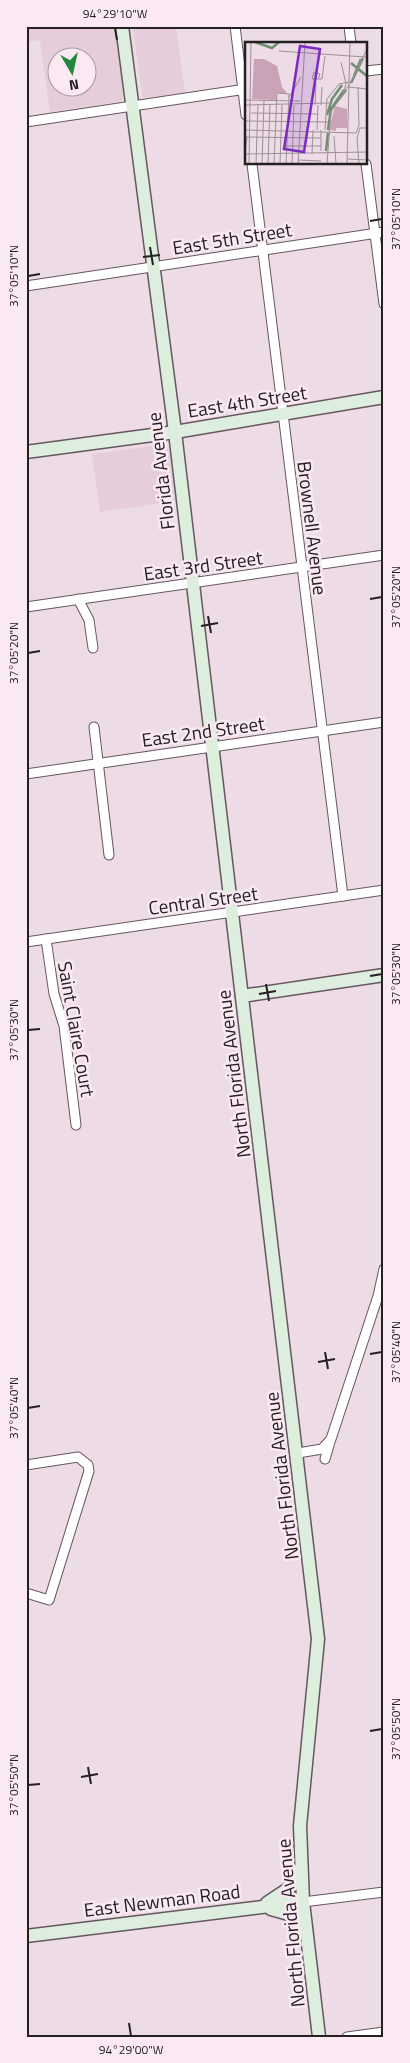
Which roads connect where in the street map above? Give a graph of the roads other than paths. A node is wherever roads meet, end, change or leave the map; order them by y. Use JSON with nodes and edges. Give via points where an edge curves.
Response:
{"nodes":[{"id":1,"x":122,"y":26,"type":"edge"},
{"id":2,"x":235,"y":26,"type":"edge"},
{"id":3,"x":349,"y":26,"type":"edge"},
{"id":4,"x":351,"y":42,"type":"edge"},
{"id":5,"x":384,"y":69,"type":"edge"},
{"id":6,"x":368,"y":71,"type":"edge"},
{"id":7,"x":245,"y":89,"type":"edge"},
{"id":8,"x":133,"y":106,"type":"junction"},
{"id":9,"x":26,"y":122,"type":"edge"},
{"id":10,"x":252,"y":165,"type":"edge"},
{"id":11,"x":366,"y":165,"type":"edge"},
{"id":12,"x":379,"y":232,"type":"edge"},
{"id":13,"x":262,"y":250,"type":"junction"},
{"id":14,"x":153,"y":266,"type":"junction"},
{"id":15,"x":26,"y":286,"type":"edge"},
{"id":16,"x":384,"y":304,"type":"edge"},
{"id":17,"x":384,"y":397,"type":"edge"},
{"id":18,"x":283,"y":414,"type":"junction"},
{"id":19,"x":175,"y":432,"type":"junction"},
{"id":20,"x":26,"y":452,"type":"edge"},
{"id":21,"x":384,"y":555,"type":"edge"},
{"id":22,"x":302,"y":567,"type":"junction"},
{"id":23,"x":192,"y":583,"type":"junction"},
{"id":24,"x":78,"y":599,"type":"junction"},
{"id":25,"x":26,"y":607,"type":"edge"},
{"id":26,"x":93,"y":648,"type":"dead end"},
{"id":27,"x":384,"y":722,"type":"edge"},
{"id":28,"x":94,"y":727,"type":"dead end"},
{"id":29,"x":322,"y":731,"type":"junction"},
{"id":30,"x":212,"y":746,"type":"junction"},
{"id":31,"x":98,"y":763,"type":"junction"},
{"id":32,"x":26,"y":774,"type":"edge"},
{"id":33,"x":109,"y":856,"type":"dead end"},
{"id":34,"x":384,"y":890,"type":"edge"},
{"id":35,"x":343,"y":896,"type":"junction"},
{"id":36,"x":232,"y":912,"type":"junction"},
{"id":37,"x":46,"y":939,"type":"junction"},
{"id":38,"x":26,"y":942,"type":"edge"},
{"id":39,"x":384,"y":975,"type":"edge"},
{"id":40,"x":242,"y":996,"type":"junction"},
{"id":41,"x":76,"y":1125,"type":"dead end"},
{"id":42,"x":384,"y":1269,"type":"edge"},
{"id":43,"x":331,"y":1439,"type":"junction"},
{"id":44,"x":298,"y":1453,"type":"junction"},
{"id":45,"x":325,"y":1459,"type":"dead end"},
{"id":46,"x":26,"y":1465,"type":"edge"},
{"id":47,"x":26,"y":1593,"type":"edge"},
{"id":48,"x":302,"y":1865,"type":"junction"},
{"id":49,"x":384,"y":1892,"type":"edge"},
{"id":50,"x":303,"y":1902,"type":"junction"},
{"id":51,"x":254,"y":1908,"type":"junction"},
{"id":52,"x":307,"y":1935,"type":"junction"},
{"id":53,"x":26,"y":1936,"type":"edge"},
{"id":54,"x":384,"y":2032,"type":"edge"},
{"id":55,"x":319,"y":2037,"type":"edge"},
{"id":56,"x":347,"y":2037,"type":"edge"}],
"edges":[{"from":1,"to":8,"type":"street","name":"Florida Avenue"},
{"from":2,"to":7,"type":"street"},
{"from":3,"to":4,"type":"street"},
{"from":5,"to":6,"type":"street"},
{"from":7,"to":8,"type":"street"},
{"from":8,"to":9,"type":"street"},
{"from":8,"to":14,"type":"street","name":"Florida Avenue"},
{"from":10,"to":13,"type":"street","name":"Brownell Avenue"},
{"from":11,"to":12,"type":"street"},
{"from":12,"to":13,"type":"street","name":"East 5th Street"},
{"from":12,"to":16,"type":"street"},
{"from":13,"to":14,"type":"street","name":"East 5th Street"},
{"from":13,"to":18,"type":"street","name":"Brownell Avenue"},
{"from":14,"to":15,"type":"street","name":"East 5th Street"},
{"from":14,"to":19,"type":"street","name":"Florida Avenue"},
{"from":17,"to":18,"type":"street","name":"East 4th Street"},
{"from":18,"to":19,"type":"street","name":"East 4th Street"},
{"from":18,"to":22,"type":"street","name":"Brownell Avenue"},
{"from":19,"to":20,"type":"street","name":"East 4th Street"},
{"from":19,"to":23,"type":"street","name":"Florida Avenue"},
{"from":21,"to":22,"type":"street","name":"East 3rd Street"},
{"from":22,"to":23,"type":"street","name":"East 3rd Street"},
{"from":22,"to":29,"type":"street","name":"Brownell Avenue"},
{"from":23,"to":24,"type":"street","name":"East 3rd Street"},
{"from":23,"to":30,"type":"street","name":"Florida Avenue"},
{"from":24,"to":25,"type":"street","name":"East 3rd Street"},
{"from":24,"to":26,"type":"street","via":[[89,620]]},
{"from":27,"to":29,"type":"street","name":"East 2nd Street"},
{"from":28,"to":31,"type":"street"},
{"from":29,"to":30,"type":"street","name":"East 2nd Street"},
{"from":29,"to":35,"type":"street","name":"Brownell Avenue"},
{"from":30,"to":31,"type":"street","name":"East 2nd Street"},
{"from":30,"to":36,"type":"street","name":"Florida Avenue"},
{"from":31,"to":32,"type":"street","name":"East 2nd Street"},
{"from":31,"to":33,"type":"street"},
{"from":34,"to":35,"type":"street","name":"Central Street"},
{"from":35,"to":36,"type":"street","name":"Central Street"},
{"from":36,"to":37,"type":"street","name":"Central Street"},
{"from":36,"to":40,"type":"street","name":"North Florida Avenue"},
{"from":37,"to":38,"type":"street","name":"Central Street"},
{"from":37,"to":41,"type":"street","name":"Saint Claire Court","via":[[54,994],[64,1026]]},
{"from":39,"to":40,"type":"street"},
{"from":40,"to":44,"type":"street","name":"North Florida Avenue"},
{"from":42,"to":43,"type":"street"},
{"from":43,"to":44,"type":"street","via":[[322,1449]]},
{"from":43,"to":45,"type":"street"},
{"from":44,"to":48,"type":"street","name":"North Florida Avenue","via":[[318,1639],[300,1826]]},
{"from":46,"to":47,"type":"street","via":[[78,1457],[88,1465],[89,1471],[48,1600]]},
{"from":48,"to":50,"type":"street","name":"North Florida Avenue"},
{"from":48,"to":51,"type":"street","via":[[285,1892]]},
{"from":49,"to":50,"type":"street"},
{"from":50,"to":51,"type":"street","name":"East Newman Road"},
{"from":50,"to":52,"type":"street","name":"North Florida Avenue"},
{"from":51,"to":52,"type":"street","via":[[286,1912],[300,1923]]},
{"from":51,"to":53,"type":"street","name":"East Newman Road"},
{"from":52,"to":55,"type":"street","name":"North Florida Avenue"},
{"from":54,"to":56,"type":"street"}]}
